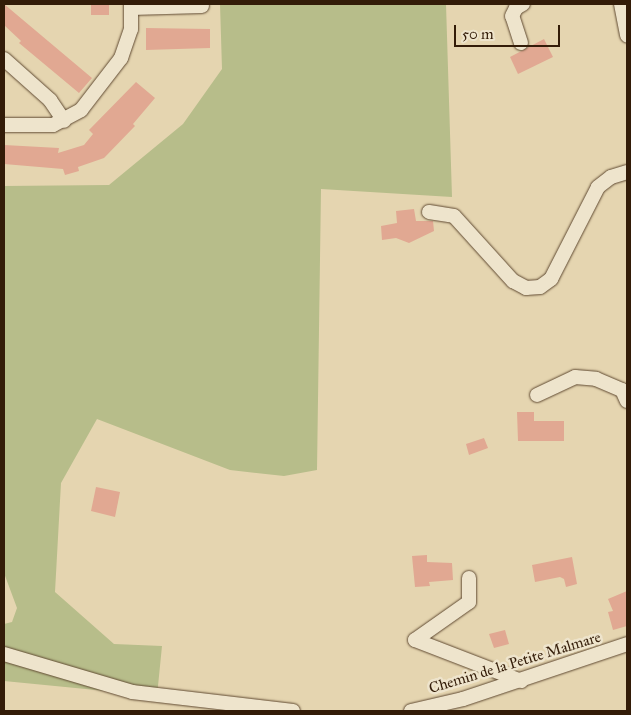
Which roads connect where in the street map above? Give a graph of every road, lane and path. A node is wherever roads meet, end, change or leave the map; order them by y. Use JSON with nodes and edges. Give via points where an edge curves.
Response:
{"nodes":[{"id":1,"x":523,"y":4,"type":"edge"},
{"id":2,"x":621,"y":4,"type":"edge"},
{"id":3,"x":131,"y":6,"type":"edge"},
{"id":4,"x":202,"y":6,"type":"dead end"},
{"id":5,"x":627,"y":35,"type":"edge"},
{"id":6,"x":520,"y":43,"type":"dead end"},
{"id":7,"x":4,"y":59,"type":"edge"},
{"id":8,"x":64,"y":121,"type":"junction"},
{"id":9,"x":4,"y":125,"type":"edge"},
{"id":10,"x":627,"y":172,"type":"edge"},
{"id":11,"x":429,"y":212,"type":"dead end"},
{"id":12,"x":537,"y":395,"type":"dead end"},
{"id":13,"x":627,"y":401,"type":"edge"},
{"id":14,"x":469,"y":578,"type":"dead end"},
{"id":15,"x":627,"y":644,"type":"edge"},
{"id":16,"x":4,"y":654,"type":"edge"},
{"id":17,"x":521,"y":681,"type":"junction"},
{"id":18,"x":293,"y":711,"type":"edge"},
{"id":19,"x":411,"y":711,"type":"edge"}],
"edges":[{"from":1,"to":6,"type":"street","via":[[512,16]]},
{"from":2,"to":5,"type":"street"},
{"from":3,"to":4,"type":"street"},
{"from":3,"to":8,"type":"street","via":[[131,29],[121,58],[81,110]]},
{"from":7,"to":8,"type":"street","via":[[50,100]]},
{"from":8,"to":9,"type":"street","via":[[39,127]]},
{"from":10,"to":11,"type":"street","via":[[611,177],[598,187],[551,279],[540,287],[526,288],[513,281],[454,216]]},
{"from":12,"to":13,"type":"street","via":[[575,377],[596,379],[622,390]]},
{"from":14,"to":17,"type":"street","via":[[469,602],[415,640]]},
{"from":15,"to":17,"type":"street","name":"Chemin de la Petite Malmare"},
{"from":16,"to":18,"type":"street","via":[[132,692]]},
{"from":17,"to":19,"type":"street","name":"Chemin de la Petite Malmare"}]}
